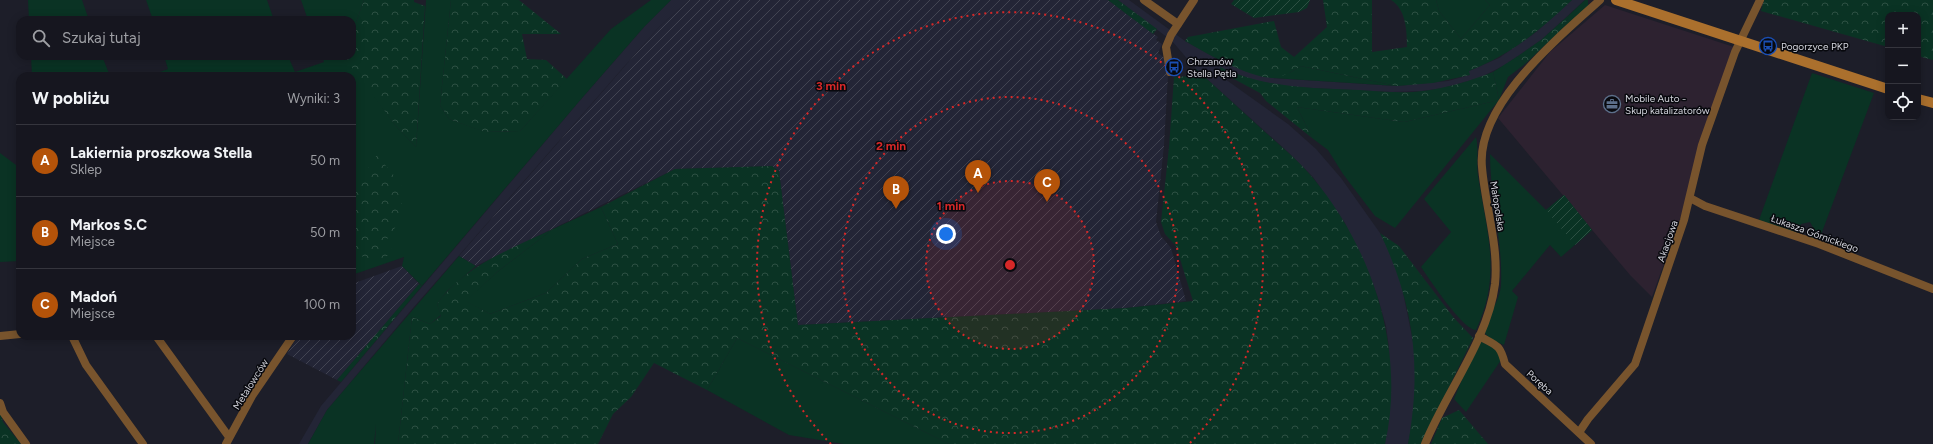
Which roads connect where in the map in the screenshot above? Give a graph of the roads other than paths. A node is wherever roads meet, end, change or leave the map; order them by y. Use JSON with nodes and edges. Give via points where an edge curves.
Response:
{"nodes":[{"id":1,"x":1144,"y":0,"type":"edge"},
{"id":2,"x":1194,"y":0,"type":"edge"},
{"id":3,"x":1600,"y":0,"type":"edge"},
{"id":4,"x":1616,"y":0,"type":"edge"},
{"id":5,"x":1760,"y":0,"type":"edge"},
{"id":6,"x":1178,"y":24,"type":"junction"},
{"id":7,"x":1741,"y":41,"type":"junction"},
{"id":8,"x":1170,"y":72,"type":"dead end"},
{"id":9,"x":1885,"y":88,"type":"edge"},
{"id":10,"x":1921,"y":99,"type":"edge"},
{"id":11,"x":1933,"y":103,"type":"edge"},
{"id":12,"x":1690,"y":198,"type":"junction"},
{"id":13,"x":1933,"y":289,"type":"edge"},
{"id":14,"x":16,"y":334,"type":"edge"},
{"id":15,"x":0,"y":336,"type":"edge"},
{"id":16,"x":1479,"y":336,"type":"junction"},
{"id":17,"x":74,"y":340,"type":"edge"},
{"id":18,"x":159,"y":340,"type":"edge"},
{"id":19,"x":290,"y":340,"type":"edge"},
{"id":20,"x":0,"y":403,"type":"edge"},
{"id":21,"x":1580,"y":431,"type":"junction"},
{"id":22,"x":227,"y":441,"type":"edge"},
{"id":23,"x":26,"y":444,"type":"edge"},
{"id":24,"x":143,"y":444,"type":"edge"},
{"id":25,"x":1426,"y":444,"type":"edge"},
{"id":26,"x":1592,"y":444,"type":"edge"}],
"edges":[{"from":1,"to":6,"type":"street"},
{"from":2,"to":6,"type":"street"},
{"from":3,"to":16,"type":"street","name":"Małopolska","via":[[1525,72],[1488,127],[1482,144],[1482,165],[1496,260],[1490,306]]},
{"from":4,"to":7,"type":"street"},
{"from":5,"to":7,"type":"street","name":"Akacjowa"},
{"from":6,"to":8,"type":"street","via":[[1166,47]]},
{"from":7,"to":9,"type":"street"},
{"from":7,"to":12,"type":"street","name":"Akacjowa","via":[[1702,145]]},
{"from":10,"to":11,"type":"street"},
{"from":12,"to":13,"type":"street","name":"Łukasza Górnickiego","via":[[1705,206],[1818,244]]},
{"from":12,"to":21,"type":"street","name":"Akacjowa","via":[[1635,364]]},
{"from":14,"to":15,"type":"street"},
{"from":16,"to":21,"type":"street","name":"Poręba","via":[[1498,346],[1503,353],[1505,364]]},
{"from":16,"to":25,"type":"street","name":"Małopolska"},
{"from":17,"to":24,"type":"street","via":[[86,365]]},
{"from":18,"to":22,"type":"street"},
{"from":19,"to":22,"type":"street","name":"Metalowców","via":[[252,396]]},
{"from":20,"to":23,"type":"street","via":[[3,412]]},
{"from":21,"to":26,"type":"street","name":"Poręba"}]}
